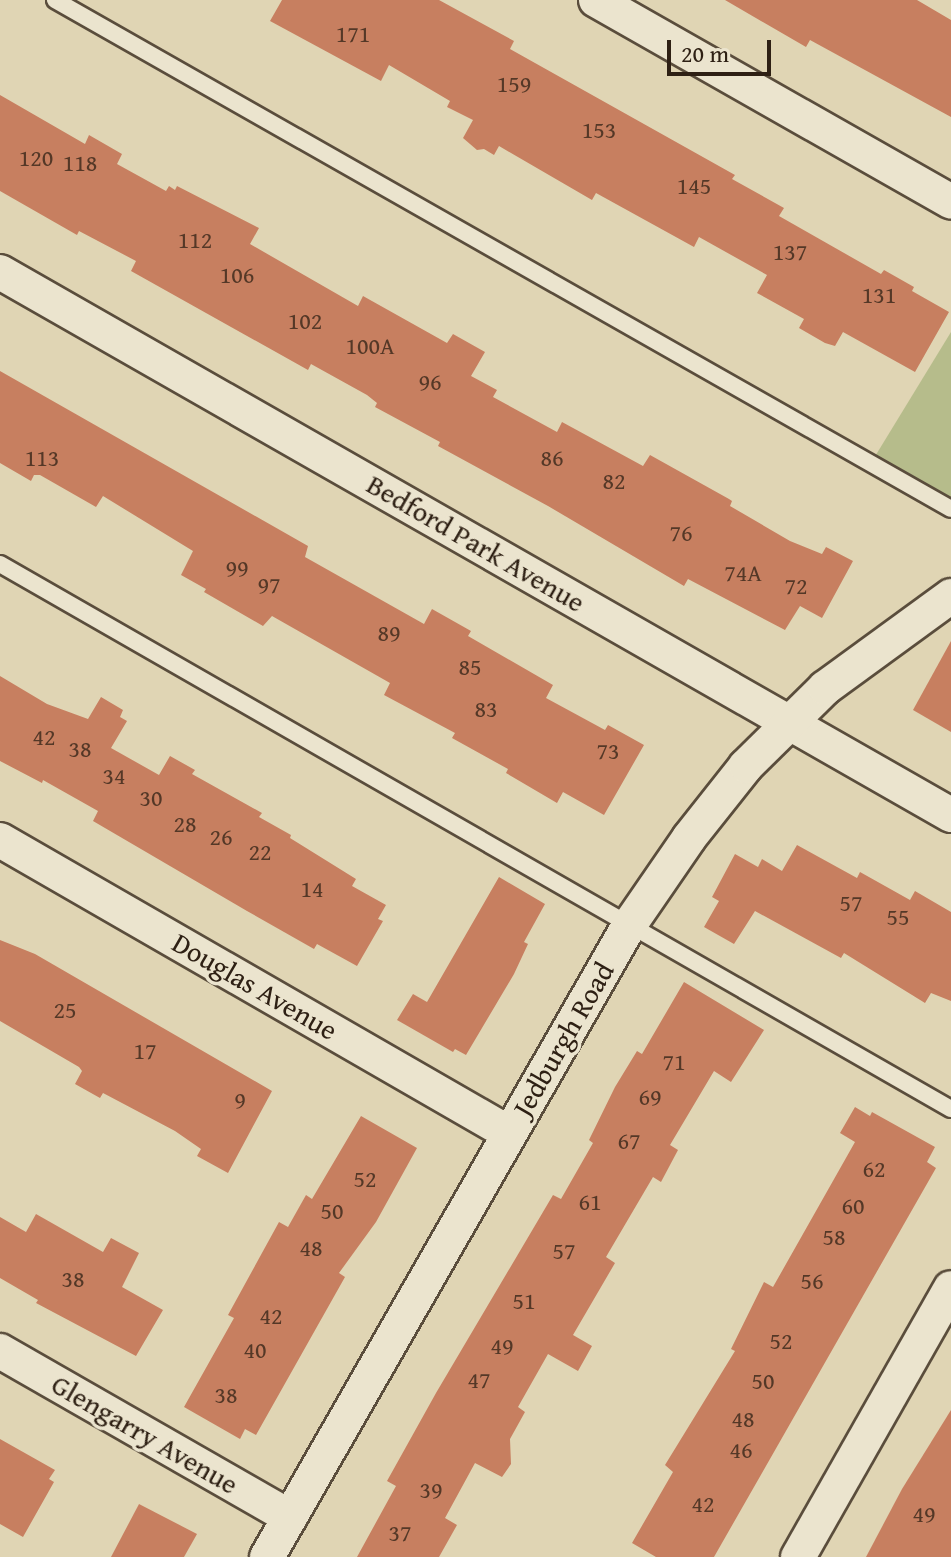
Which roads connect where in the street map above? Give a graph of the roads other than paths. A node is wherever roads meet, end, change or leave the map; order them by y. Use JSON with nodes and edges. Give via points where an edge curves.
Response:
{"nodes":[{"id":1,"x":55,"y":0,"type":"edge"},
{"id":2,"x":596,"y":0,"type":"edge"},
{"id":3,"x":951,"y":202,"type":"edge"},
{"id":4,"x":0,"y":272,"type":"edge"},
{"id":5,"x":951,"y":509,"type":"edge"},
{"id":6,"x":0,"y":564,"type":"edge"},
{"id":7,"x":951,"y":596,"type":"edge"},
{"id":8,"x":789,"y":723,"type":"junction"},
{"id":9,"x":951,"y":815,"type":"edge"},
{"id":10,"x":0,"y":840,"type":"edge"},
{"id":11,"x":630,"y":924,"type":"junction"},
{"id":12,"x":951,"y":1109,"type":"edge"},
{"id":13,"x":509,"y":1133,"type":"junction"},
{"id":14,"x":951,"y":1288,"type":"edge"},
{"id":15,"x":0,"y":1351,"type":"edge"},
{"id":16,"x":290,"y":1517,"type":"junction"},
{"id":17,"x":267,"y":1557,"type":"edge"},
{"id":18,"x":798,"y":1557,"type":"edge"}],
"edges":[{"from":1,"to":5,"type":"lane"},
{"from":2,"to":3,"type":"street"},
{"from":4,"to":8,"type":"street","name":"Bedford Park Avenue"},
{"from":6,"to":11,"type":"lane"},
{"from":7,"to":8,"type":"street","name":"Jedburgh Road","via":[[842,673]]},
{"from":8,"to":9,"type":"street","name":"Bedford Park Avenue"},
{"from":8,"to":11,"type":"street","name":"Jedburgh Road","via":[[715,805]]},
{"from":10,"to":13,"type":"street","name":"Douglas Avenue"},
{"from":11,"to":12,"type":"lane"},
{"from":11,"to":13,"type":"street","name":"Jedburgh Road"},
{"from":13,"to":16,"type":"street","name":"Jedburgh Road"},
{"from":14,"to":18,"type":"street"},
{"from":15,"to":16,"type":"street","name":"Glengarry Avenue"},
{"from":16,"to":17,"type":"street","name":"Jedburgh Road"}]}
